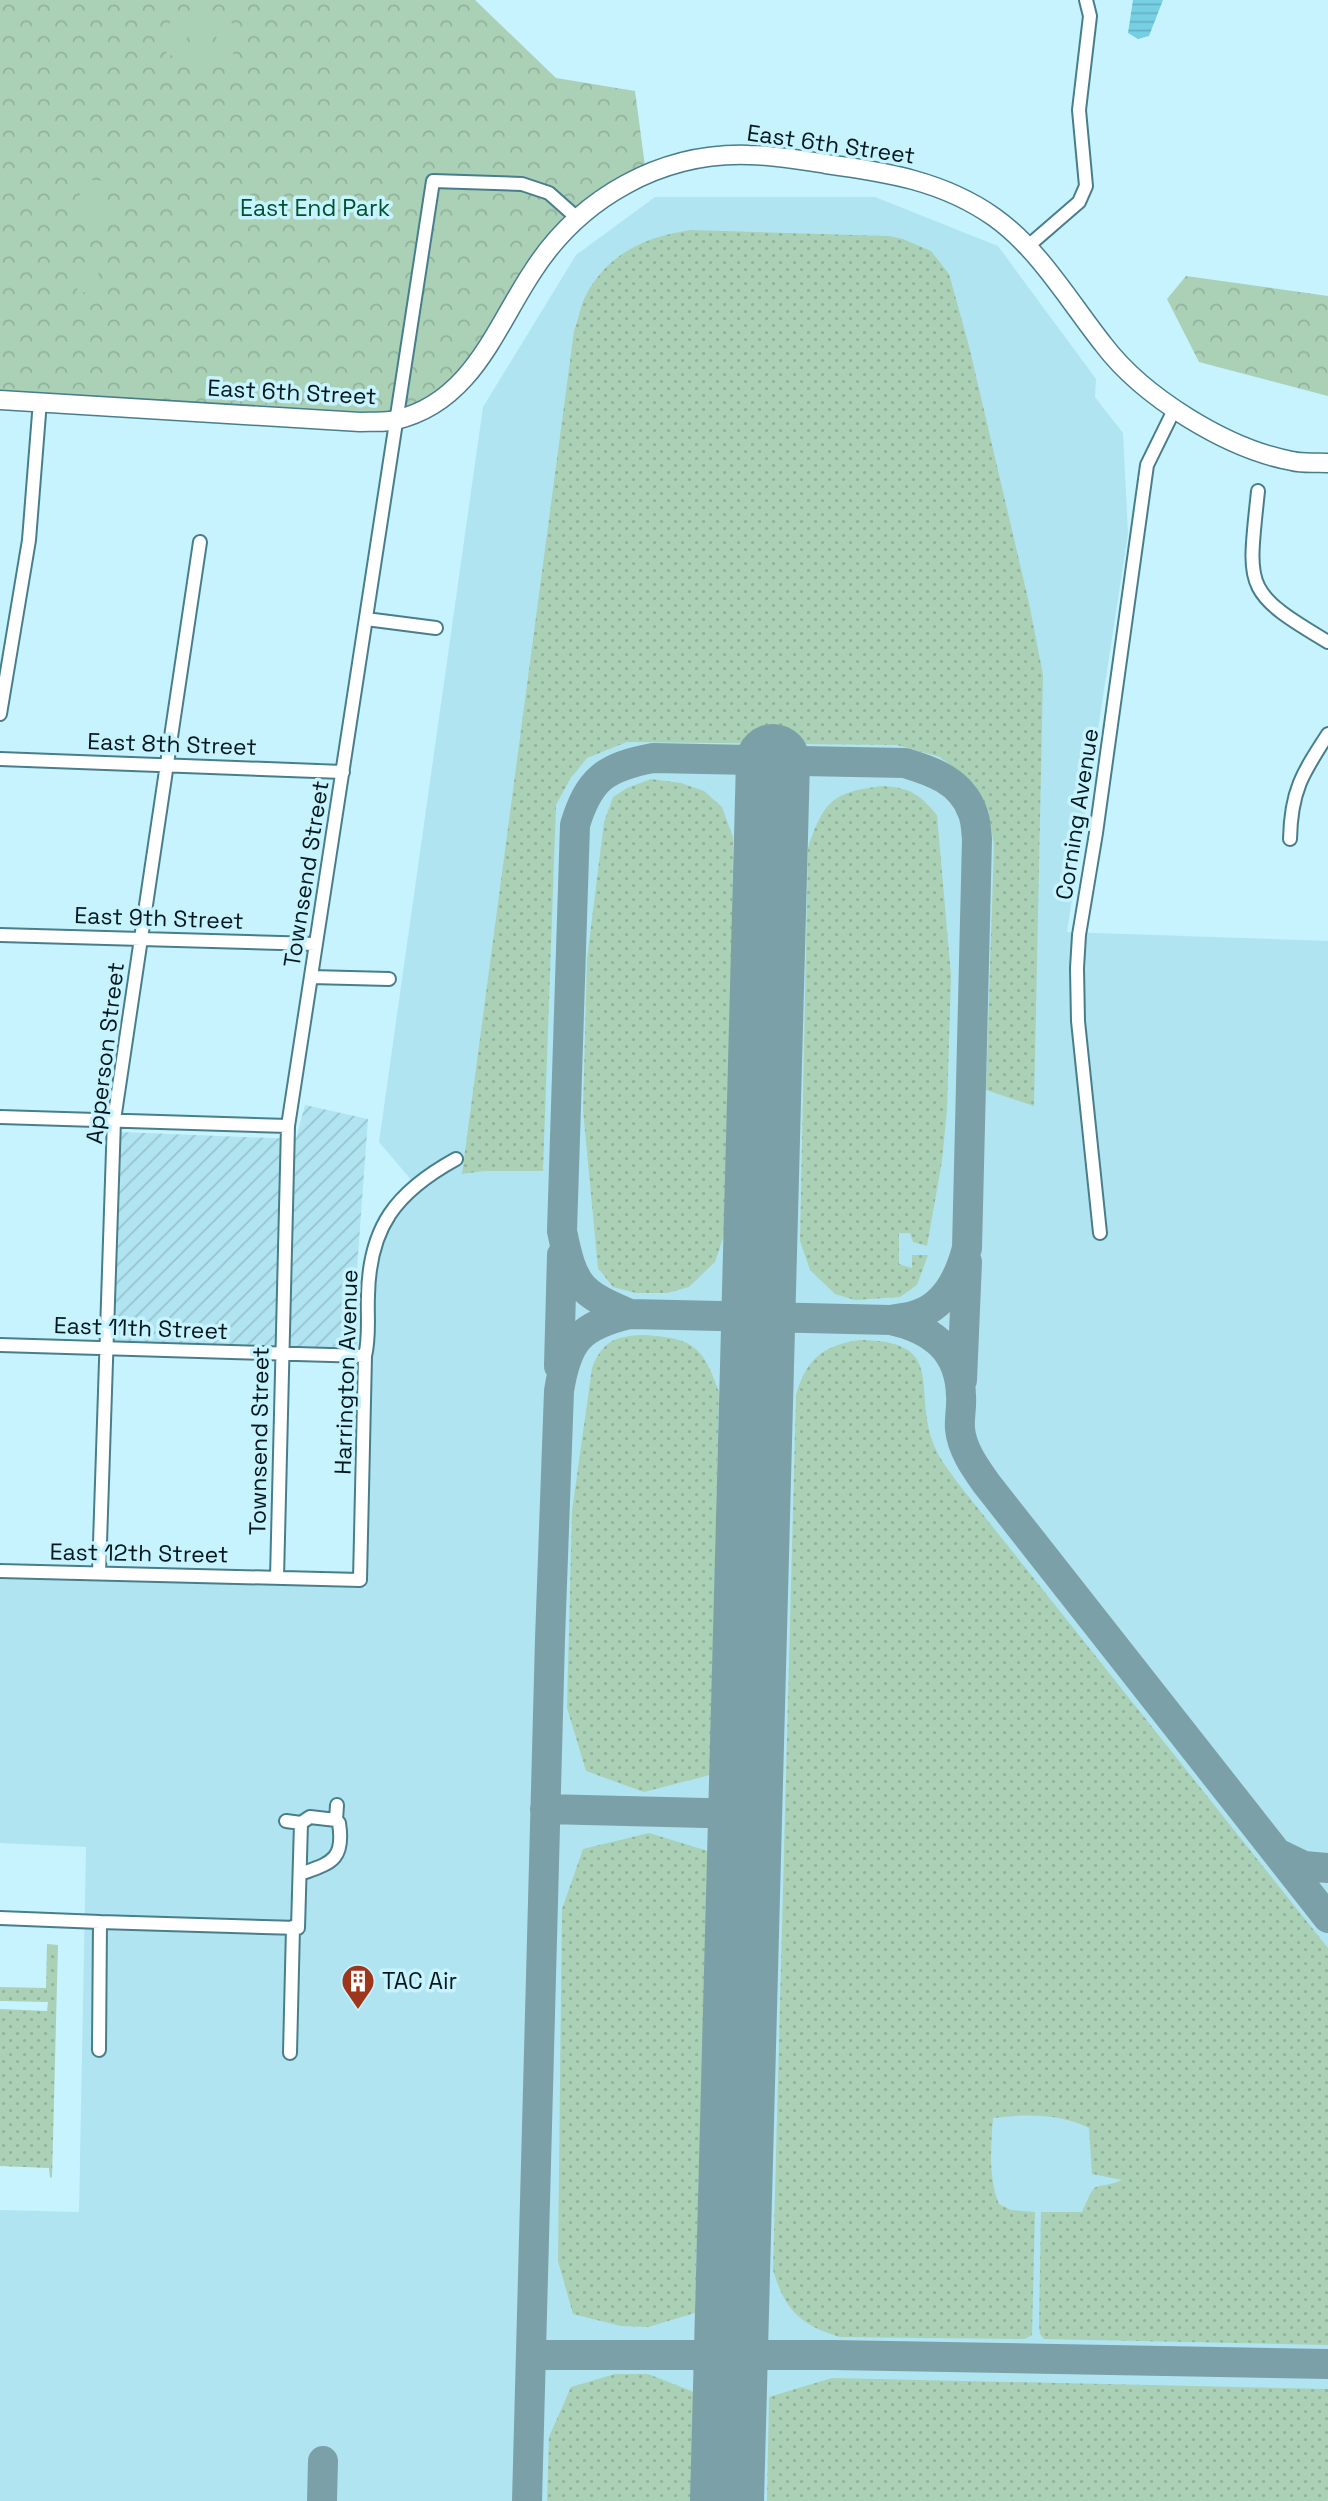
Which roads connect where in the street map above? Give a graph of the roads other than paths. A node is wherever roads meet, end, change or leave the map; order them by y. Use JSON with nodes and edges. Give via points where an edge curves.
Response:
{"nodes":[{"id":1,"x":1086,"y":0,"type":"edge"},
{"id":2,"x":576,"y":218,"type":"junction"},
{"id":3,"x":1027,"y":247,"type":"junction"},
{"id":4,"x":0,"y":400,"type":"edge"},
{"id":5,"x":40,"y":401,"type":"junction"},
{"id":6,"x":1175,"y":408,"type":"junction"},
{"id":7,"x":395,"y":421,"type":"junction"},
{"id":8,"x":1328,"y":463,"type":"edge"},
{"id":9,"x":1258,"y":491,"type":"dead end"},
{"id":10,"x":200,"y":542,"type":"dead end"},
{"id":11,"x":366,"y":619,"type":"junction"},
{"id":12,"x":436,"y":628,"type":"dead end"},
{"id":13,"x":1328,"y":642,"type":"edge"},
{"id":14,"x":0,"y":714,"type":"edge"},
{"id":15,"x":1328,"y":734,"type":"edge"},
{"id":16,"x":0,"y":759,"type":"edge"},
{"id":17,"x":167,"y":765,"type":"junction"},
{"id":18,"x":343,"y":772,"type":"junction"},
{"id":19,"x":1290,"y":839,"type":"dead end"},
{"id":20,"x":0,"y":935,"type":"edge"},
{"id":21,"x":141,"y":939,"type":"junction"},
{"id":22,"x":316,"y":944,"type":"junction"},
{"id":23,"x":311,"y":977,"type":"junction"},
{"id":24,"x":389,"y":979,"type":"dead end"},
{"id":25,"x":0,"y":1117,"type":"edge"},
{"id":26,"x":114,"y":1121,"type":"junction"},
{"id":27,"x":288,"y":1126,"type":"junction"},
{"id":28,"x":456,"y":1158,"type":"dead end"},
{"id":29,"x":1100,"y":1233,"type":"dead end"},
{"id":30,"x":0,"y":1345,"type":"edge"},
{"id":31,"x":107,"y":1348,"type":"junction"},
{"id":32,"x":283,"y":1353,"type":"junction"},
{"id":33,"x":365,"y":1356,"type":"junction"},
{"id":34,"x":0,"y":1571,"type":"edge"},
{"id":35,"x":99,"y":1573,"type":"junction"},
{"id":36,"x":277,"y":1578,"type":"junction"},
{"id":37,"x":360,"y":1580,"type":"joint"},
{"id":38,"x":337,"y":1805,"type":"dead end"},
{"id":39,"x":336,"y":1820,"type":"junction"},
{"id":40,"x":286,"y":1821,"type":"dead end"},
{"id":41,"x":301,"y":1823,"type":"junction"},
{"id":42,"x":299,"y":1868,"type":"junction"},
{"id":43,"x":0,"y":1918,"type":"edge"},
{"id":44,"x":100,"y":1922,"type":"junction"},
{"id":45,"x":293,"y":1927,"type":"junction"},
{"id":46,"x":99,"y":2050,"type":"dead end"},
{"id":47,"x":290,"y":2053,"type":"dead end"}],
"edges":[{"from":1,"to":3,"type":"street","via":[[1090,16],[1079,110],[1086,186],[1079,202]]},
{"from":2,"to":3,"type":"main road","name":"East 6th Street","via":[[646,174],[684,162],[748,155],[909,177],[970,202],[996,218]]},
{"from":2,"to":7,"type":"main road","name":"East 6th Street","via":[[549,247],[467,378],[425,409]]},
{"from":2,"to":7,"type":"street","name":"Townsend Street","via":[[549,192],[522,184],[433,181]]},
{"from":3,"to":6,"type":"main road","name":"East 6th Street","via":[[1122,367]]},
{"from":4,"to":5,"type":"main road","name":"East 6th Street"},
{"from":5,"to":7,"type":"main road","name":"East 6th Street"},
{"from":5,"to":14,"type":"street","via":[[29,540]]},
{"from":6,"to":8,"type":"main road","name":"East 6th Street","via":[[1244,446],[1293,462]]},
{"from":6,"to":29,"type":"street","name":"Corning Avenue","via":[[1147,466],[1079,935],[1077,1009]]},
{"from":7,"to":11,"type":"street","name":"Townsend Street"},
{"from":9,"to":13,"type":"street","via":[[1252,555],[1257,587],[1274,608]]},
{"from":10,"to":17,"type":"street","name":"Apperson Street"},
{"from":11,"to":12,"type":"street"},
{"from":11,"to":18,"type":"street","name":"Townsend Street"},
{"from":15,"to":19,"type":"street","via":[[1296,789]]},
{"from":16,"to":17,"type":"street","name":"East 8th Street"},
{"from":17,"to":18,"type":"street","name":"East 8th Street"},
{"from":17,"to":21,"type":"street","name":"Apperson Street"},
{"from":18,"to":22,"type":"street","name":"Townsend Street"},
{"from":20,"to":21,"type":"street","name":"East 9th Street"},
{"from":21,"to":22,"type":"street","name":"East 9th Street"},
{"from":21,"to":26,"type":"street","name":"Apperson Street"},
{"from":22,"to":23,"type":"street","name":"Townsend Street"},
{"from":23,"to":24,"type":"street"},
{"from":23,"to":27,"type":"street","name":"Townsend Street"},
{"from":25,"to":26,"type":"street"},
{"from":26,"to":27,"type":"street"},
{"from":26,"to":31,"type":"street","name":"Apperson Street"},
{"from":27,"to":32,"type":"street","name":"Townsend Street"},
{"from":28,"to":33,"type":"street","name":"Harrington Avenue","via":[[397,1203],[380,1229],[371,1255]]},
{"from":30,"to":31,"type":"street","name":"East 11th Street"},
{"from":31,"to":32,"type":"street","name":"East 11th Street"},
{"from":31,"to":35,"type":"street","name":"Apperson Street"},
{"from":32,"to":33,"type":"street","name":"East 11th Street"},
{"from":32,"to":36,"type":"street","name":"Townsend Street"},
{"from":33,"to":37,"type":"street","name":"Harrington Avenue"},
{"from":34,"to":35,"type":"street","name":"East 12th Street"},
{"from":35,"to":36,"type":"street","name":"East 12th Street"},
{"from":36,"to":37,"type":"street","name":"East 12th Street"},
{"from":38,"to":39,"type":"street"},
{"from":39,"to":41,"type":"street","via":[[310,1817]]},
{"from":39,"to":42,"type":"street","via":[[341,1845],[335,1858],[327,1864]]},
{"from":40,"to":41,"type":"street"},
{"from":41,"to":42,"type":"street"},
{"from":42,"to":45,"type":"street","via":[[298,1928]]},
{"from":43,"to":44,"type":"street"},
{"from":44,"to":45,"type":"street"},
{"from":44,"to":46,"type":"street"},
{"from":45,"to":47,"type":"street"}]}
